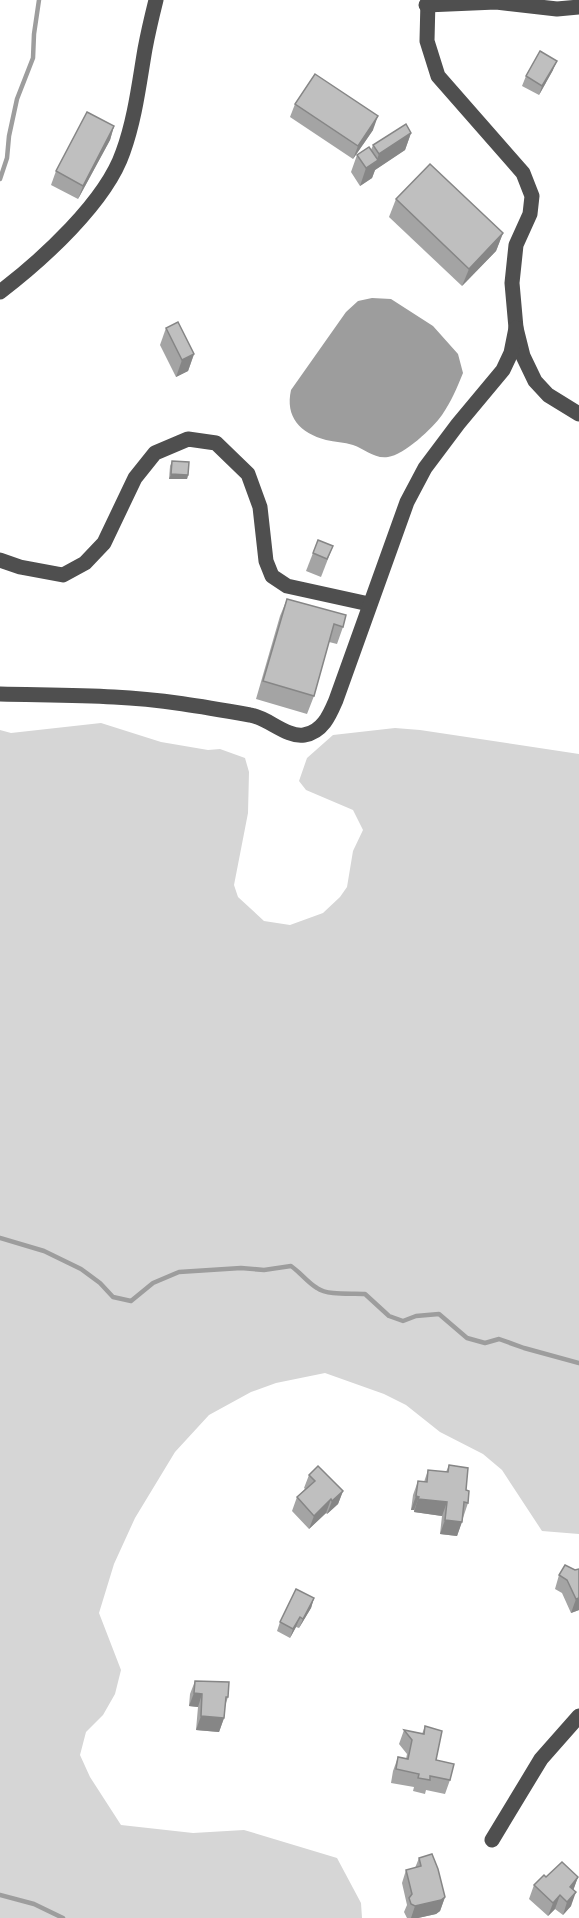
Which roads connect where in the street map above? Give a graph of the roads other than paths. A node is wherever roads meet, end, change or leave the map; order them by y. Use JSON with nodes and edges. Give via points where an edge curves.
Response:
{"nodes":[{"id":1,"x":156,"y":0,"type":"edge"},
{"id":2,"x":427,"y":2,"type":"edge"},
{"id":3,"x":579,"y":7,"type":"edge"},
{"id":4,"x":0,"y":292,"type":"edge"},
{"id":5,"x":516,"y":328,"type":"junction"},
{"id":6,"x":579,"y":414,"type":"edge"},
{"id":7,"x":0,"y":560,"type":"edge"},
{"id":8,"x":369,"y":604,"type":"junction"},
{"id":9,"x":0,"y":694,"type":"edge"},
{"id":10,"x":579,"y":1716,"type":"edge"},
{"id":11,"x":492,"y":1840,"type":"dead end"}],
"edges":[{"from":1,"to":4,"type":"street","via":[[123,154],[104,189],[66,235]]},
{"from":2,"to":3,"type":"street"},
{"from":2,"to":5,"type":"street","via":[[427,41],[438,76],[523,173],[532,196],[530,214],[516,245],[512,283]]},
{"from":5,"to":6,"type":"street","via":[[535,381],[548,395]]},
{"from":5,"to":8,"type":"street","via":[[503,370],[425,468],[407,502]]},
{"from":7,"to":8,"type":"street","via":[[63,575],[85,563],[104,543],[135,478],[155,453],[188,439],[216,443],[248,474],[260,507],[266,561],[272,576],[286,586]]},
{"from":8,"to":9,"type":"street","via":[[328,720],[303,736],[256,716],[207,706],[115,697]]},
{"from":10,"to":11,"type":"street","via":[[541,1759]]}]}
